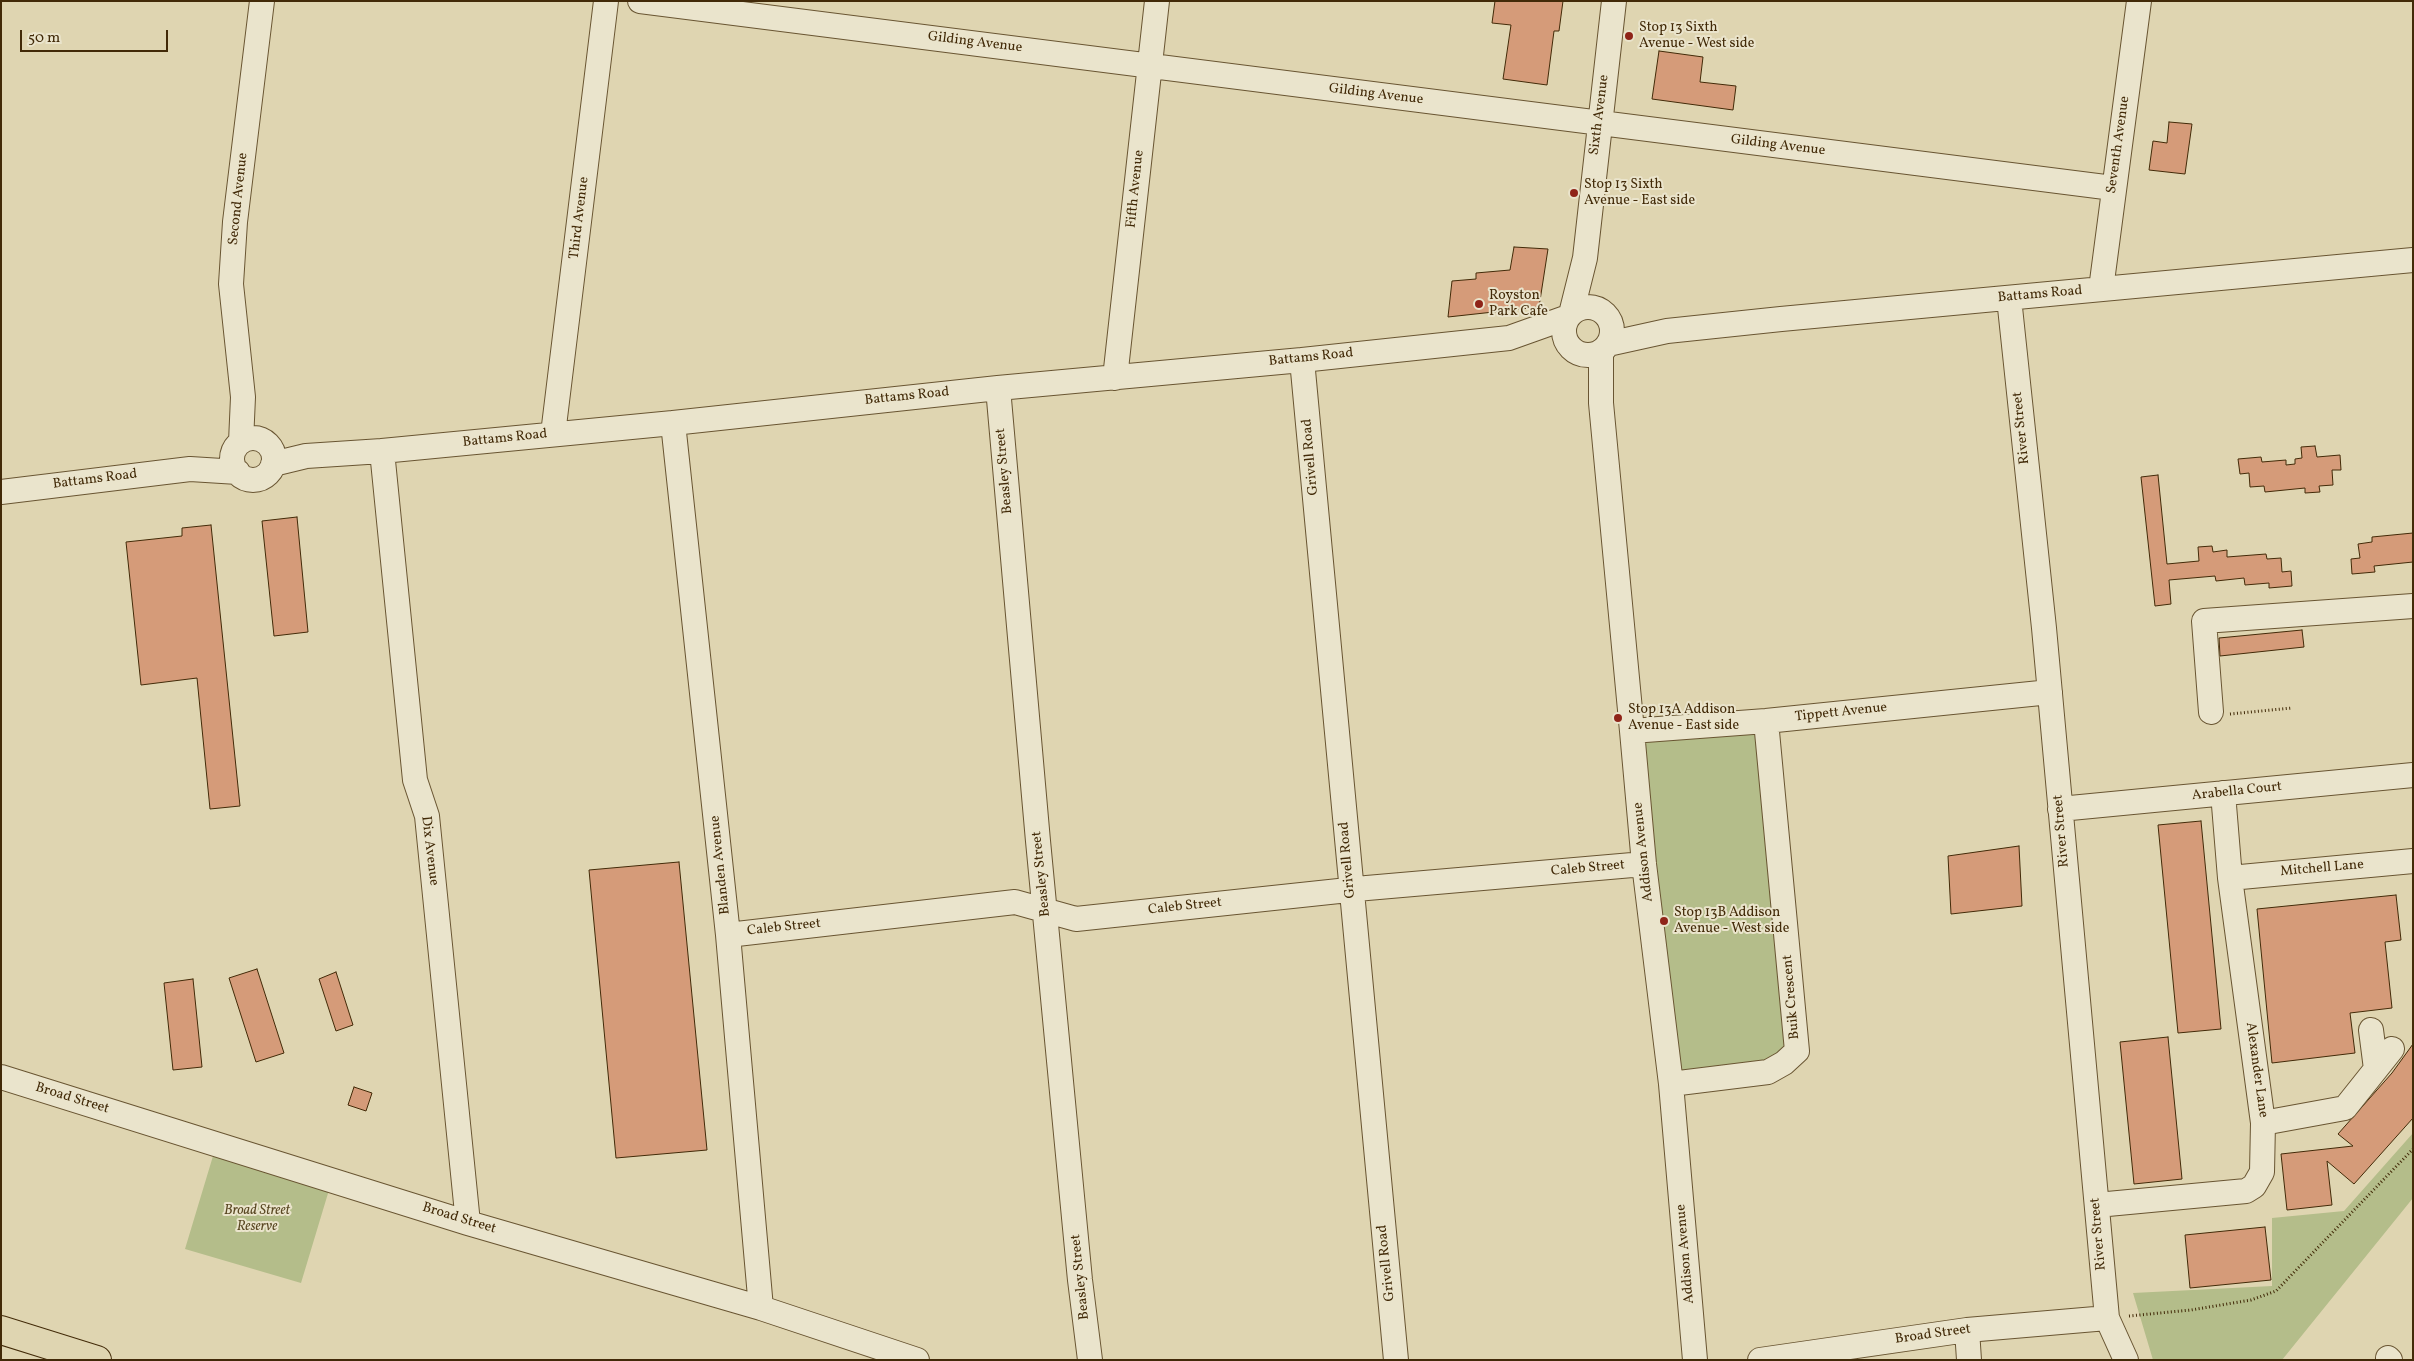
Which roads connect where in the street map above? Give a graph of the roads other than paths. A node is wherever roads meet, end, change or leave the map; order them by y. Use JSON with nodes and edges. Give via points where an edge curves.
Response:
{"nodes":[{"id":1,"x":262,"y":1,"type":"edge"},
{"id":2,"x":606,"y":1,"type":"edge"},
{"id":3,"x":640,"y":1,"type":"edge"},
{"id":4,"x":1157,"y":1,"type":"edge"},
{"id":5,"x":1614,"y":1,"type":"edge"},
{"id":6,"x":2139,"y":1,"type":"edge"},
{"id":7,"x":1150,"y":65,"type":"junction"},
{"id":8,"x":1599,"y":124,"type":"junction"},
{"id":9,"x":2113,"y":188,"type":"junction"},
{"id":10,"x":1585,"y":258,"type":"junction"},
{"id":11,"x":2413,"y":260,"type":"edge"},
{"id":12,"x":2101,"y":290,"type":"junction"},
{"id":13,"x":2009,"y":298,"type":"junction"},
{"id":14,"x":1602,"y":312,"type":"junction"},
{"id":15,"x":1569,"y":315,"type":"junction"},
{"id":16,"x":1667,"y":331,"type":"junction"},
{"id":17,"x":1509,"y":338,"type":"junction"},
{"id":18,"x":1591,"y":349,"type":"junction"},
{"id":19,"x":1302,"y":360,"type":"junction"},
{"id":20,"x":1115,"y":378,"type":"junction"},
{"id":21,"x":998,"y":388,"type":"junction"},
{"id":22,"x":673,"y":423,"type":"junction"},
{"id":23,"x":553,"y":434,"type":"junction"},
{"id":24,"x":256,"y":448,"type":"junction"},
{"id":25,"x":382,"y":451,"type":"junction"},
{"id":26,"x":190,"y":469,"type":"junction"},
{"id":27,"x":238,"y":472,"type":"junction"},
{"id":28,"x":1,"y":492,"type":"edge"},
{"id":29,"x":2413,"y":606,"type":"edge"},
{"id":30,"x":2050,"y":692,"type":"junction"},
{"id":31,"x":2216,"y":714,"type":"road end"},
{"id":32,"x":1766,"y":721,"type":"junction"},
{"id":33,"x":1632,"y":731,"type":"junction"},
{"id":34,"x":2413,"y":775,"type":"edge"},
{"id":35,"x":2223,"y":794,"type":"junction"},
{"id":36,"x":2060,"y":809,"type":"junction"},
{"id":37,"x":1644,"y":864,"type":"junction"},
{"id":38,"x":2412,"y":865,"type":"edge"},
{"id":39,"x":2230,"y":878,"type":"junction"},
{"id":40,"x":1351,"y":890,"type":"junction"},
{"id":41,"x":1046,"y":911,"type":"junction"},
{"id":42,"x":728,"y":935,"type":"junction"},
{"id":43,"x":2371,"y":1030,"type":"dead end"},
{"id":44,"x":2392,"y":1049,"type":"dead end"},
{"id":45,"x":2376,"y":1070,"type":"junction"},
{"id":46,"x":1,"y":1077,"type":"edge"},
{"id":47,"x":1671,"y":1084,"type":"junction"},
{"id":48,"x":2263,"y":1123,"type":"junction"},
{"id":49,"x":2097,"y":1205,"type":"junction"},
{"id":50,"x":468,"y":1223,"type":"junction"},
{"id":51,"x":761,"y":1308,"type":"junction"},
{"id":52,"x":2107,"y":1318,"type":"junction"},
{"id":53,"x":1,"y":1330,"type":"edge"},
{"id":54,"x":1966,"y":1330,"type":"junction"},
{"id":55,"x":97,"y":1360,"type":"edge"},
{"id":56,"x":917,"y":1360,"type":"edge"},
{"id":57,"x":1090,"y":1360,"type":"edge"},
{"id":58,"x":1396,"y":1360,"type":"edge"},
{"id":59,"x":1695,"y":1360,"type":"edge"},
{"id":60,"x":1760,"y":1360,"type":"edge"},
{"id":61,"x":1970,"y":1360,"type":"edge"},
{"id":62,"x":2126,"y":1360,"type":"edge"}],
"edges":[{"from":1,"to":24,"type":"street","name":"Second Avenue","via":[[235,222],[231,284],[243,397]]},
{"from":2,"to":23,"type":"street","name":"Third Avenue"},
{"from":3,"to":7,"type":"street","name":"Gilding Avenue"},
{"from":4,"to":7,"type":"street","name":"Fifth Avenue"},
{"from":5,"to":8,"type":"street","name":"Sixth Avenue"},
{"from":6,"to":9,"type":"street","name":"Seventh Avenue"},
{"from":7,"to":8,"type":"street","name":"Gilding Avenue"},
{"from":7,"to":20,"type":"street","name":"Fifth Avenue"},
{"from":8,"to":9,"type":"street","name":"Gilding Avenue"},
{"from":8,"to":10,"type":"street","name":"Sixth Avenue"},
{"from":9,"to":12,"type":"street","name":"Seventh Avenue"},
{"from":10,"to":14,"type":"street","name":"Sixth Avenue","via":[[1591,292]]},
{"from":10,"to":15,"type":"street","name":"Sixth Avenue"},
{"from":11,"to":12,"type":"street","name":"Battams Road"},
{"from":12,"to":13,"type":"street","name":"Battams Road"},
{"from":13,"to":16,"type":"street","name":"Battams Road"},
{"from":13,"to":30,"type":"street","name":"River Street"},
{"from":14,"to":15,"type":"street","via":[[1588,306]]},
{"from":14,"to":16,"type":"street","name":"Battams Road"},
{"from":14,"to":18,"type":"street","via":[[1612,328]]},
{"from":15,"to":17,"type":"street","name":"Battams Road"},
{"from":15,"to":18,"type":"street","via":[[1563,332]]},
{"from":16,"to":18,"type":"street","name":"Battams Road"},
{"from":17,"to":18,"type":"street","name":"Battams Road"},
{"from":17,"to":19,"type":"street","name":"Battams Road"},
{"from":18,"to":33,"type":"street","name":"Addison Avenue","via":[[1601,403]]},
{"from":19,"to":20,"type":"street","name":"Battams Road"},
{"from":19,"to":40,"type":"street","name":"Grivell Road"},
{"from":20,"to":21,"type":"street","name":"Battams Road"},
{"from":21,"to":22,"type":"street","name":"Battams Road"},
{"from":21,"to":41,"type":"street","name":"Beasley Street"},
{"from":22,"to":23,"type":"street","name":"Battams Road"},
{"from":22,"to":42,"type":"street","name":"Blanden Avenue"},
{"from":23,"to":25,"type":"street","name":"Battams Road"},
{"from":24,"to":25,"type":"street","name":"Battams Road","via":[[306,456]]},
{"from":24,"to":26,"type":"street","name":"Battams Road"},
{"from":24,"to":27,"type":"street","name":"Second Avenue","via":[[232,461]]},
{"from":24,"to":27,"type":"street","name":"Battams Road","via":[[263,477],[247,479]]},
{"from":25,"to":50,"type":"street","name":"Dix Avenue","via":[[415,780],[426,816]]},
{"from":26,"to":27,"type":"street","name":"Battams Road"},
{"from":26,"to":28,"type":"street","name":"Battams Road"},
{"from":29,"to":31,"type":"street","via":[[2204,620]]},
{"from":30,"to":32,"type":"street","name":"Tippett Avenue"},
{"from":30,"to":36,"type":"street","name":"River Street"},
{"from":32,"to":33,"type":"street","name":"Tippett Avenue"},
{"from":32,"to":47,"type":"street","name":"Buik Crescent","via":[[1797,1051],[1768,1072]]},
{"from":33,"to":37,"type":"street","name":"Addison Avenue"},
{"from":34,"to":35,"type":"street","name":"Arabella Court"},
{"from":35,"to":36,"type":"street","name":"Arabella Court"},
{"from":35,"to":39,"type":"street","name":"Alexander Lane"},
{"from":36,"to":49,"type":"street","name":"River Street"},
{"from":37,"to":40,"type":"street","name":"Caleb Street"},
{"from":37,"to":47,"type":"street","name":"Addison Avenue"},
{"from":38,"to":39,"type":"street","name":"Mitchell Lane"},
{"from":39,"to":48,"type":"street","name":"Alexander Lane"},
{"from":40,"to":41,"type":"street","name":"Caleb Street","via":[[1076,919]]},
{"from":40,"to":58,"type":"street","name":"Grivell Road"},
{"from":41,"to":42,"type":"street","name":"Caleb Street","via":[[1015,902]]},
{"from":41,"to":57,"type":"street","name":"Beasley Street"},
{"from":42,"to":51,"type":"street","name":"Blanden Avenue"},
{"from":43,"to":45,"type":"street"},
{"from":44,"to":45,"type":"street"},
{"from":45,"to":48,"type":"street","via":[[2345,1108]]},
{"from":46,"to":50,"type":"street","name":"Broad Street"},
{"from":47,"to":59,"type":"street","name":"Addison Avenue"},
{"from":48,"to":49,"type":"street","name":"Alexander Lane","via":[[2262,1172],[2254,1186],[2246,1190]]},
{"from":49,"to":52,"type":"street","name":"River Street"},
{"from":50,"to":51,"type":"street","name":"Broad Street"},
{"from":51,"to":56,"type":"street","name":"Broad Street"},
{"from":52,"to":54,"type":"street","name":"Broad Street"},
{"from":52,"to":62,"type":"street","name":"River Street"},
{"from":53,"to":55,"type":"highway"},
{"from":54,"to":60,"type":"street","name":"Broad Street"},
{"from":54,"to":61,"type":"street"}]}
